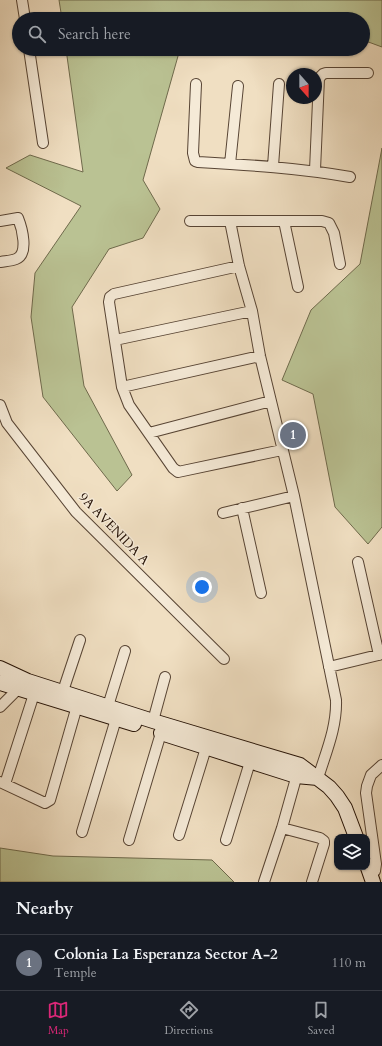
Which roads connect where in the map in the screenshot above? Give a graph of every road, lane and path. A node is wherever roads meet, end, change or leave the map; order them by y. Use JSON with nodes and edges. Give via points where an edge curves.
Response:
{"nodes":[{"id":1,"x":22,"y":0,"type":"edge"},
{"id":2,"x":24,"y":12,"type":"edge"},
{"id":3,"x":30,"y":56,"type":"edge"},
{"id":4,"x":368,"y":73,"type":"dead end"},
{"id":5,"x":196,"y":84,"type":"dead end"},
{"id":6,"x":279,"y":84,"type":"dead end"},
{"id":7,"x":238,"y":86,"type":"dead end"},
{"id":8,"x":43,"y":143,"type":"dead end"},
{"id":9,"x":230,"y":164,"type":"junction"},
{"id":10,"x":273,"y":166,"type":"junction"},
{"id":11,"x":315,"y":170,"type":"junction"},
{"id":12,"x":350,"y":177,"type":"dead end"},
{"id":13,"x":0,"y":221,"type":"edge"},
{"id":14,"x":190,"y":221,"type":"dead end"},
{"id":15,"x":230,"y":221,"type":"junction"},
{"id":16,"x":284,"y":221,"type":"junction"},
{"id":17,"x":0,"y":262,"type":"edge"},
{"id":18,"x":340,"y":264,"type":"dead end"},
{"id":19,"x":239,"y":266,"type":"junction"},
{"id":20,"x":298,"y":287,"type":"dead end"},
{"id":21,"x":252,"y":311,"type":"junction"},
{"id":22,"x":115,"y":340,"type":"junction"},
{"id":23,"x":260,"y":356,"type":"junction"},
{"id":24,"x":122,"y":387,"type":"junction"},
{"id":25,"x":271,"y":401,"type":"junction"},
{"id":26,"x":0,"y":405,"type":"edge"},
{"id":27,"x":4,"y":426,"type":"edge"},
{"id":28,"x":149,"y":433,"type":"junction"},
{"id":29,"x":282,"y":450,"type":"junction"},
{"id":30,"x":294,"y":496,"type":"junction"},
{"id":31,"x":242,"y":508,"type":"junction"},
{"id":32,"x":223,"y":513,"type":"dead end"},
{"id":33,"x":358,"y":562,"type":"dead end"},
{"id":34,"x":261,"y":594,"type":"dead end"},
{"id":35,"x":80,"y":640,"type":"dead end"},
{"id":36,"x":125,"y":651,"type":"dead end"},
{"id":37,"x":380,"y":655,"type":"edge"},
{"id":38,"x":224,"y":659,"type":"dead end"},
{"id":39,"x":329,"y":667,"type":"junction"},
{"id":40,"x":0,"y":668,"type":"edge"},
{"id":41,"x":165,"y":677,"type":"dead end"},
{"id":42,"x":0,"y":683,"type":"edge"},
{"id":43,"x":18,"y":689,"type":"junction"},
{"id":44,"x":63,"y":691,"type":"junction"},
{"id":45,"x":34,"y":694,"type":"junction"},
{"id":46,"x":77,"y":706,"type":"junction"},
{"id":47,"x":108,"y":706,"type":"junction"},
{"id":48,"x":0,"y":707,"type":"edge"},
{"id":49,"x":116,"y":719,"type":"junction"},
{"id":50,"x":157,"y":727,"type":"junction"},
{"id":51,"x":206,"y":748,"type":"junction"},
{"id":52,"x":250,"y":762,"type":"junction"},
{"id":53,"x":382,"y":765,"type":"edge"},
{"id":54,"x":298,"y":771,"type":"junction"},
{"id":55,"x":318,"y":778,"type":"junction"},
{"id":56,"x":2,"y":783,"type":"edge"},
{"id":57,"x":282,"y":828,"type":"junction"},
{"id":58,"x":82,"y":832,"type":"dead end"},
{"id":59,"x":355,"y":834,"type":"edge"},
{"id":60,"x":179,"y":835,"type":"dead end"},
{"id":61,"x":129,"y":840,"type":"dead end"},
{"id":62,"x":226,"y":840,"type":"dead end"},
{"id":63,"x":370,"y":873,"type":"edge"},
{"id":64,"x":264,"y":882,"type":"edge"},
{"id":65,"x":312,"y":882,"type":"edge"}],
"edges":[{"from":1,"to":2,"type":"street"},
{"from":3,"to":8,"type":"street"},
{"from":4,"to":11,"type":"street","via":[[326,73],[319,78]]},
{"from":5,"to":9,"type":"street","via":[[192,153],[194,158],[198,162]]},
{"from":6,"to":10,"type":"street"},
{"from":7,"to":9,"type":"street"},
{"from":9,"to":10,"type":"street"},
{"from":10,"to":11,"type":"street"},
{"from":11,"to":12,"type":"street"},
{"from":13,"to":17,"type":"street","via":[[18,218],[24,245],[23,254],[16,260]]},
{"from":14,"to":15,"type":"street"},
{"from":15,"to":16,"type":"street"},
{"from":15,"to":19,"type":"street"},
{"from":16,"to":18,"type":"street","via":[[322,220],[329,223],[334,233]]},
{"from":16,"to":20,"type":"street"},
{"from":19,"to":21,"type":"street"},
{"from":19,"to":22,"type":"street","via":[[114,294],[109,302]]},
{"from":21,"to":22,"type":"street"},
{"from":21,"to":23,"type":"street"},
{"from":22,"to":24,"type":"street"},
{"from":23,"to":24,"type":"street"},
{"from":23,"to":25,"type":"street"},
{"from":24,"to":28,"type":"street","via":[[128,405]]},
{"from":25,"to":28,"type":"street"},
{"from":25,"to":29,"type":"street"},
{"from":26,"to":27,"type":"street","name":"9A AVENIDA A"},
{"from":27,"to":38,"type":"street","name":"9A AVENIDA A","via":[[76,512]]},
{"from":28,"to":29,"type":"street","via":[[178,472]]},
{"from":29,"to":30,"type":"street"},
{"from":30,"to":31,"type":"street"},
{"from":30,"to":39,"type":"street"},
{"from":31,"to":32,"type":"street"},
{"from":31,"to":34,"type":"street"},
{"from":33,"to":37,"type":"street"},
{"from":35,"to":44,"type":"street"},
{"from":36,"to":47,"type":"street"},
{"from":37,"to":39,"type":"street"},
{"from":39,"to":55,"type":"street","via":[[337,712]]},
{"from":40,"to":44,"type":"main road","via":[[28,681]]},
{"from":41,"to":50,"type":"street"},
{"from":42,"to":43,"type":"main road"},
{"from":43,"to":45,"type":"main road"},
{"from":43,"to":48,"type":"street"},
{"from":44,"to":47,"type":"main road"},
{"from":45,"to":46,"type":"main road"},
{"from":45,"to":56,"type":"street"},
{"from":46,"to":49,"type":"main road"},
{"from":46,"to":56,"type":"street","via":[[50,800],[45,803]]},
{"from":47,"to":50,"type":"main road"},
{"from":49,"to":50,"type":"main road"},
{"from":49,"to":58,"type":"street"},
{"from":50,"to":51,"type":"main road"},
{"from":50,"to":54,"type":"main road"},
{"from":50,"to":61,"type":"street"},
{"from":51,"to":52,"type":"main road"},
{"from":51,"to":60,"type":"street"},
{"from":52,"to":54,"type":"main road"},
{"from":52,"to":62,"type":"street"},
{"from":53,"to":63,"type":"street","via":[[375,770],[367,786],[376,864],[375,871]]},
{"from":54,"to":55,"type":"main road"},
{"from":54,"to":57,"type":"street"},
{"from":55,"to":59,"type":"main road","via":[[329,787],[345,808]]},
{"from":57,"to":64,"type":"street"},
{"from":57,"to":65,"type":"street","via":[[324,841]]}]}
